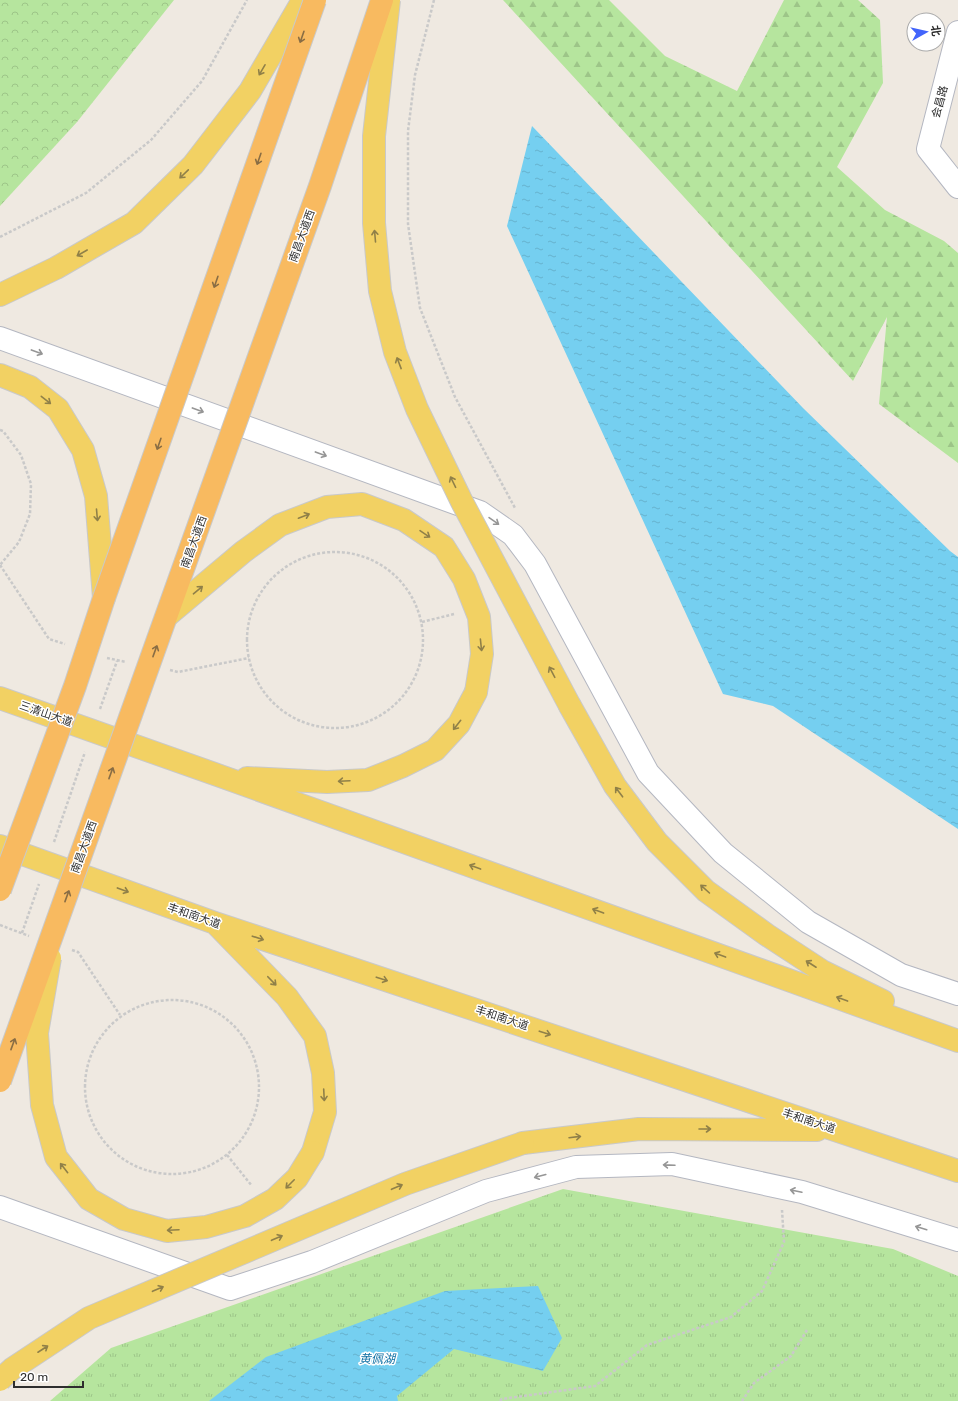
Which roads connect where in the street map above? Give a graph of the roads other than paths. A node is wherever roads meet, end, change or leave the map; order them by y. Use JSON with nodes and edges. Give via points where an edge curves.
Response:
{"nodes":[{"id":1,"x":303,"y":0,"type":"edge"},
{"id":2,"x":315,"y":0,"type":"edge"},
{"id":3,"x":382,"y":0,"type":"edge"},
{"id":4,"x":389,"y":0,"type":"edge"},
{"id":5,"x":958,"y":32,"type":"edge"},
{"id":6,"x":958,"y":188,"type":"edge"},
{"id":7,"x":0,"y":295,"type":"edge"},
{"id":8,"x":0,"y":338,"type":"edge"},
{"id":9,"x":0,"y":375,"type":"edge"},
{"id":10,"x":104,"y":598,"type":"junction"},
{"id":11,"x":168,"y":614,"type":"junction"},
{"id":12,"x":0,"y":698,"type":"edge"},
{"id":13,"x":223,"y":777,"type":"junction"},
{"id":14,"x":0,"y":846,"type":"edge"},
{"id":15,"x":0,"y":890,"type":"edge"},
{"id":16,"x":215,"y":923,"type":"junction"},
{"id":17,"x":56,"y":926,"type":"junction"},
{"id":18,"x":958,"y":994,"type":"edge"},
{"id":19,"x":958,"y":1040,"type":"edge"},
{"id":20,"x":0,"y":1081,"type":"edge"},
{"id":21,"x":837,"y":1130,"type":"junction"},
{"id":22,"x":958,"y":1171,"type":"edge"},
{"id":23,"x":0,"y":1207,"type":"edge"},
{"id":24,"x":958,"y":1240,"type":"edge"},
{"id":25,"x":0,"y":1380,"type":"edge"}],
"edges":[{"from":1,"to":7,"type":"main road","one_way":true,"via":[[250,91],[193,165],[134,223],[56,268]]},
{"from":2,"to":10,"type":"highway","one_way":true,"bridge":true},
{"from":3,"to":11,"type":"highway","name":"南昌大道西","bridge":true,"via":[[317,194]]},
{"from":19,"to":4,"type":"main road","one_way":true,"bridge":true,"via":[[822,971],[706,891],[657,842],[615,786],[570,706],[462,502],[417,410],[395,352],[380,290],[374,223],[374,136]]},
{"from":5,"to":6,"type":"main road","name":"会昌路","via":[[928,148]]},
{"from":8,"to":18,"type":"main road","one_way":true,"via":[[480,512],[513,535],[535,564],[648,773],[723,853],[808,922],[901,975]]},
{"from":9,"to":10,"type":"main road","one_way":true,"via":[[30,387],[58,409],[83,450],[96,496]]},
{"from":10,"to":15,"type":"highway","bridge":true,"via":[[75,686]]},
{"from":11,"to":13,"type":"main road","one_way":true,"bridge":true,"via":[[280,525],[327,507],[362,504],[404,520],[444,547],[464,579],[479,617],[482,654],[476,692],[459,724],[435,750],[368,780],[326,782]]},
{"from":17,"to":11,"type":"highway","name":"南昌大道西","one_way":true,"bridge":true},
{"from":12,"to":13,"type":"main road","name":"三清山大道"},
{"from":19,"to":13,"type":"main road","one_way":true},
{"from":14,"to":16,"type":"main road","name":"丰和南大道","one_way":true},
{"from":16,"to":17,"type":"main road","one_way":true,"bridge":true,"via":[[287,997],[315,1036],[323,1073],[325,1112],[313,1152],[296,1178],[275,1199],[245,1216],[206,1227],[167,1231],[124,1219],[89,1200],[56,1157],[42,1106],[37,1033]]},
{"from":16,"to":21,"type":"main road","name":"丰和南大道","one_way":true},
{"from":20,"to":17,"type":"highway","name":"南昌大道西","one_way":true,"bridge":true},
{"from":21,"to":22,"type":"main road","name":"丰和南大道"},
{"from":25,"to":21,"type":"main road","one_way":true,"bridge":true,"via":[[12,1369],[89,1318],[405,1184],[523,1143],[639,1129]]},
{"from":24,"to":23,"type":"main road","one_way":true,"via":[[802,1192],[672,1164],[576,1167],[486,1191],[312,1262],[230,1289]]}]}
